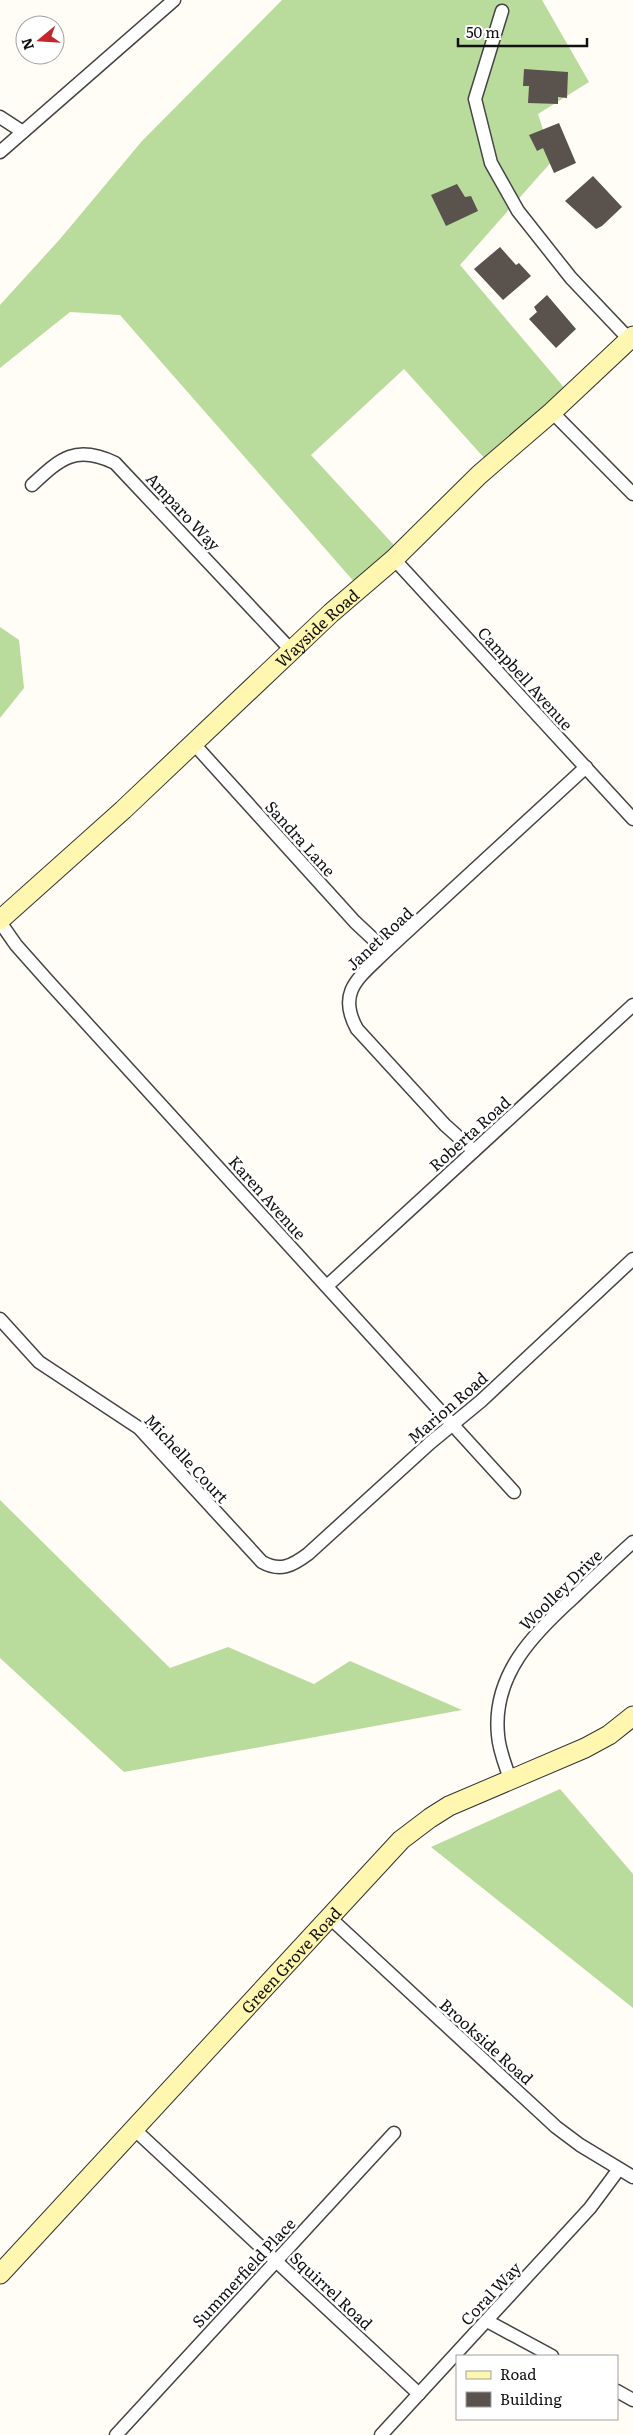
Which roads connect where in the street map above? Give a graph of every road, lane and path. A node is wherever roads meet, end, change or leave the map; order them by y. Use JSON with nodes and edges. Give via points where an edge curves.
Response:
{"nodes":[{"id":1,"x":174,"y":0,"type":"edge"},
{"id":2,"x":502,"y":11,"type":"dead end"},
{"id":3,"x":0,"y":117,"type":"edge"},
{"id":4,"x":22,"y":132,"type":"junction"},
{"id":5,"x":0,"y":152,"type":"edge"},
{"id":6,"x":631,"y":338,"type":"edge"},
{"id":7,"x":552,"y":412,"type":"junction"},
{"id":8,"x":32,"y":485,"type":"dead end"},
{"id":9,"x":633,"y":494,"type":"edge"},
{"id":10,"x":394,"y":559,"type":"junction"},
{"id":11,"x":292,"y":652,"type":"junction"},
{"id":12,"x":194,"y":744,"type":"junction"},
{"id":13,"x":586,"y":767,"type":"junction"},
{"id":14,"x":633,"y":818,"type":"edge"},
{"id":15,"x":0,"y":921,"type":"edge"},
{"id":16,"x":386,"y":951,"type":"junction"},
{"id":17,"x":633,"y":1005,"type":"edge"},
{"id":18,"x":474,"y":1152,"type":"junction"},
{"id":19,"x":633,"y":1259,"type":"edge"},
{"id":20,"x":327,"y":1286,"type":"junction"},
{"id":21,"x":0,"y":1319,"type":"edge"},
{"id":22,"x":452,"y":1424,"type":"junction"},
{"id":23,"x":514,"y":1492,"type":"dead end"},
{"id":24,"x":633,"y":1542,"type":"edge"},
{"id":25,"x":277,"y":1568,"type":"joint"},
{"id":26,"x":633,"y":1716,"type":"edge"},
{"id":27,"x":510,"y":1779,"type":"junction"},
{"id":28,"x":329,"y":1917,"type":"junction"},
{"id":29,"x":134,"y":2129,"type":"junction"},
{"id":30,"x":394,"y":2133,"type":"dead end"},
{"id":31,"x":619,"y":2169,"type":"junction"},
{"id":32,"x":633,"y":2177,"type":"edge"},
{"id":33,"x":276,"y":2260,"type":"junction"},
{"id":34,"x":0,"y":2274,"type":"edge"},
{"id":35,"x":487,"y":2322,"type":"junction"},
{"id":36,"x":550,"y":2355,"type":"edge"},
{"id":37,"x":618,"y":2392,"type":"edge"},
{"id":38,"x":419,"y":2394,"type":"junction"},
{"id":39,"x":633,"y":2400,"type":"edge"},
{"id":40,"x":116,"y":2435,"type":"edge"},
{"id":41,"x":381,"y":2435,"type":"edge"}],
"edges":[{"from":1,"to":4,"type":"street"},
{"from":2,"to":6,"type":"street","via":[[474,99],[490,163],[518,211],[571,278]]},
{"from":3,"to":4,"type":"street"},
{"from":4,"to":5,"type":"street"},
{"from":6,"to":7,"type":"street","name":"Wayside Road"},
{"from":7,"to":9,"type":"street"},
{"from":7,"to":10,"type":"street","name":"Wayside Road","via":[[479,475]]},
{"from":8,"to":11,"type":"street","name":"Amparo Way","via":[[58,461],[70,456],[89,455],[115,463]]},
{"from":10,"to":11,"type":"street","name":"Wayside Road","via":[[367,580]]},
{"from":10,"to":13,"type":"street","name":"Campbell Avenue"},
{"from":11,"to":12,"type":"street","name":"Wayside Road"},
{"from":12,"to":15,"type":"street","name":"Wayside Road"},
{"from":12,"to":16,"type":"street","name":"Sandra Lane","via":[[355,922]]},
{"from":13,"to":14,"type":"street","name":"Campbell Avenue"},
{"from":13,"to":16,"type":"street","name":"Janet Road"},
{"from":15,"to":20,"type":"street","name":"Karen Avenue","via":[[16,945]]},
{"from":16,"to":18,"type":"street","name":"Janet Road","via":[[350,992],[350,1016],[364,1037]]},
{"from":17,"to":18,"type":"street","name":"Roberta Road"},
{"from":18,"to":20,"type":"street","name":"Roberta Road"},
{"from":19,"to":22,"type":"street","name":"Marion Road","via":[[481,1401]]},
{"from":20,"to":22,"type":"street","name":"Karen Avenue"},
{"from":21,"to":25,"type":"street","name":"Michelle Court","via":[[39,1362],[140,1428],[250,1550],[262,1562]]},
{"from":22,"to":23,"type":"street","name":"Karen Avenue"},
{"from":22,"to":25,"type":"street","name":"Marion Road","via":[[295,1565]]},
{"from":24,"to":27,"type":"street","name":"Woolley Drive","via":[[540,1628],[511,1669],[504,1687],[498,1734]]},
{"from":26,"to":27,"type":"street","name":"Green Grove Road","via":[[585,1748]]},
{"from":27,"to":28,"type":"street","name":"Green Grove Road","via":[[450,1806],[415,1828]]},
{"from":28,"to":29,"type":"street","name":"Green Grove Road"},
{"from":28,"to":31,"type":"street","name":"Brookside Road","via":[[556,2127]]},
{"from":29,"to":33,"type":"street","name":"Squirrel Road"},
{"from":29,"to":34,"type":"street","name":"Green Grove Road"},
{"from":30,"to":33,"type":"street","name":"Summerfield Place"},
{"from":31,"to":32,"type":"street","name":"Brookside Road"},
{"from":31,"to":35,"type":"street","name":"Coral Way","via":[[590,2208]]},
{"from":33,"to":38,"type":"street","name":"Squirrel Road"},
{"from":33,"to":40,"type":"street","name":"Summerfield Place"},
{"from":35,"to":36,"type":"street"},
{"from":35,"to":38,"type":"street","name":"Coral Way"},
{"from":37,"to":39,"type":"street"},
{"from":38,"to":41,"type":"street","name":"Coral Way"}]}
